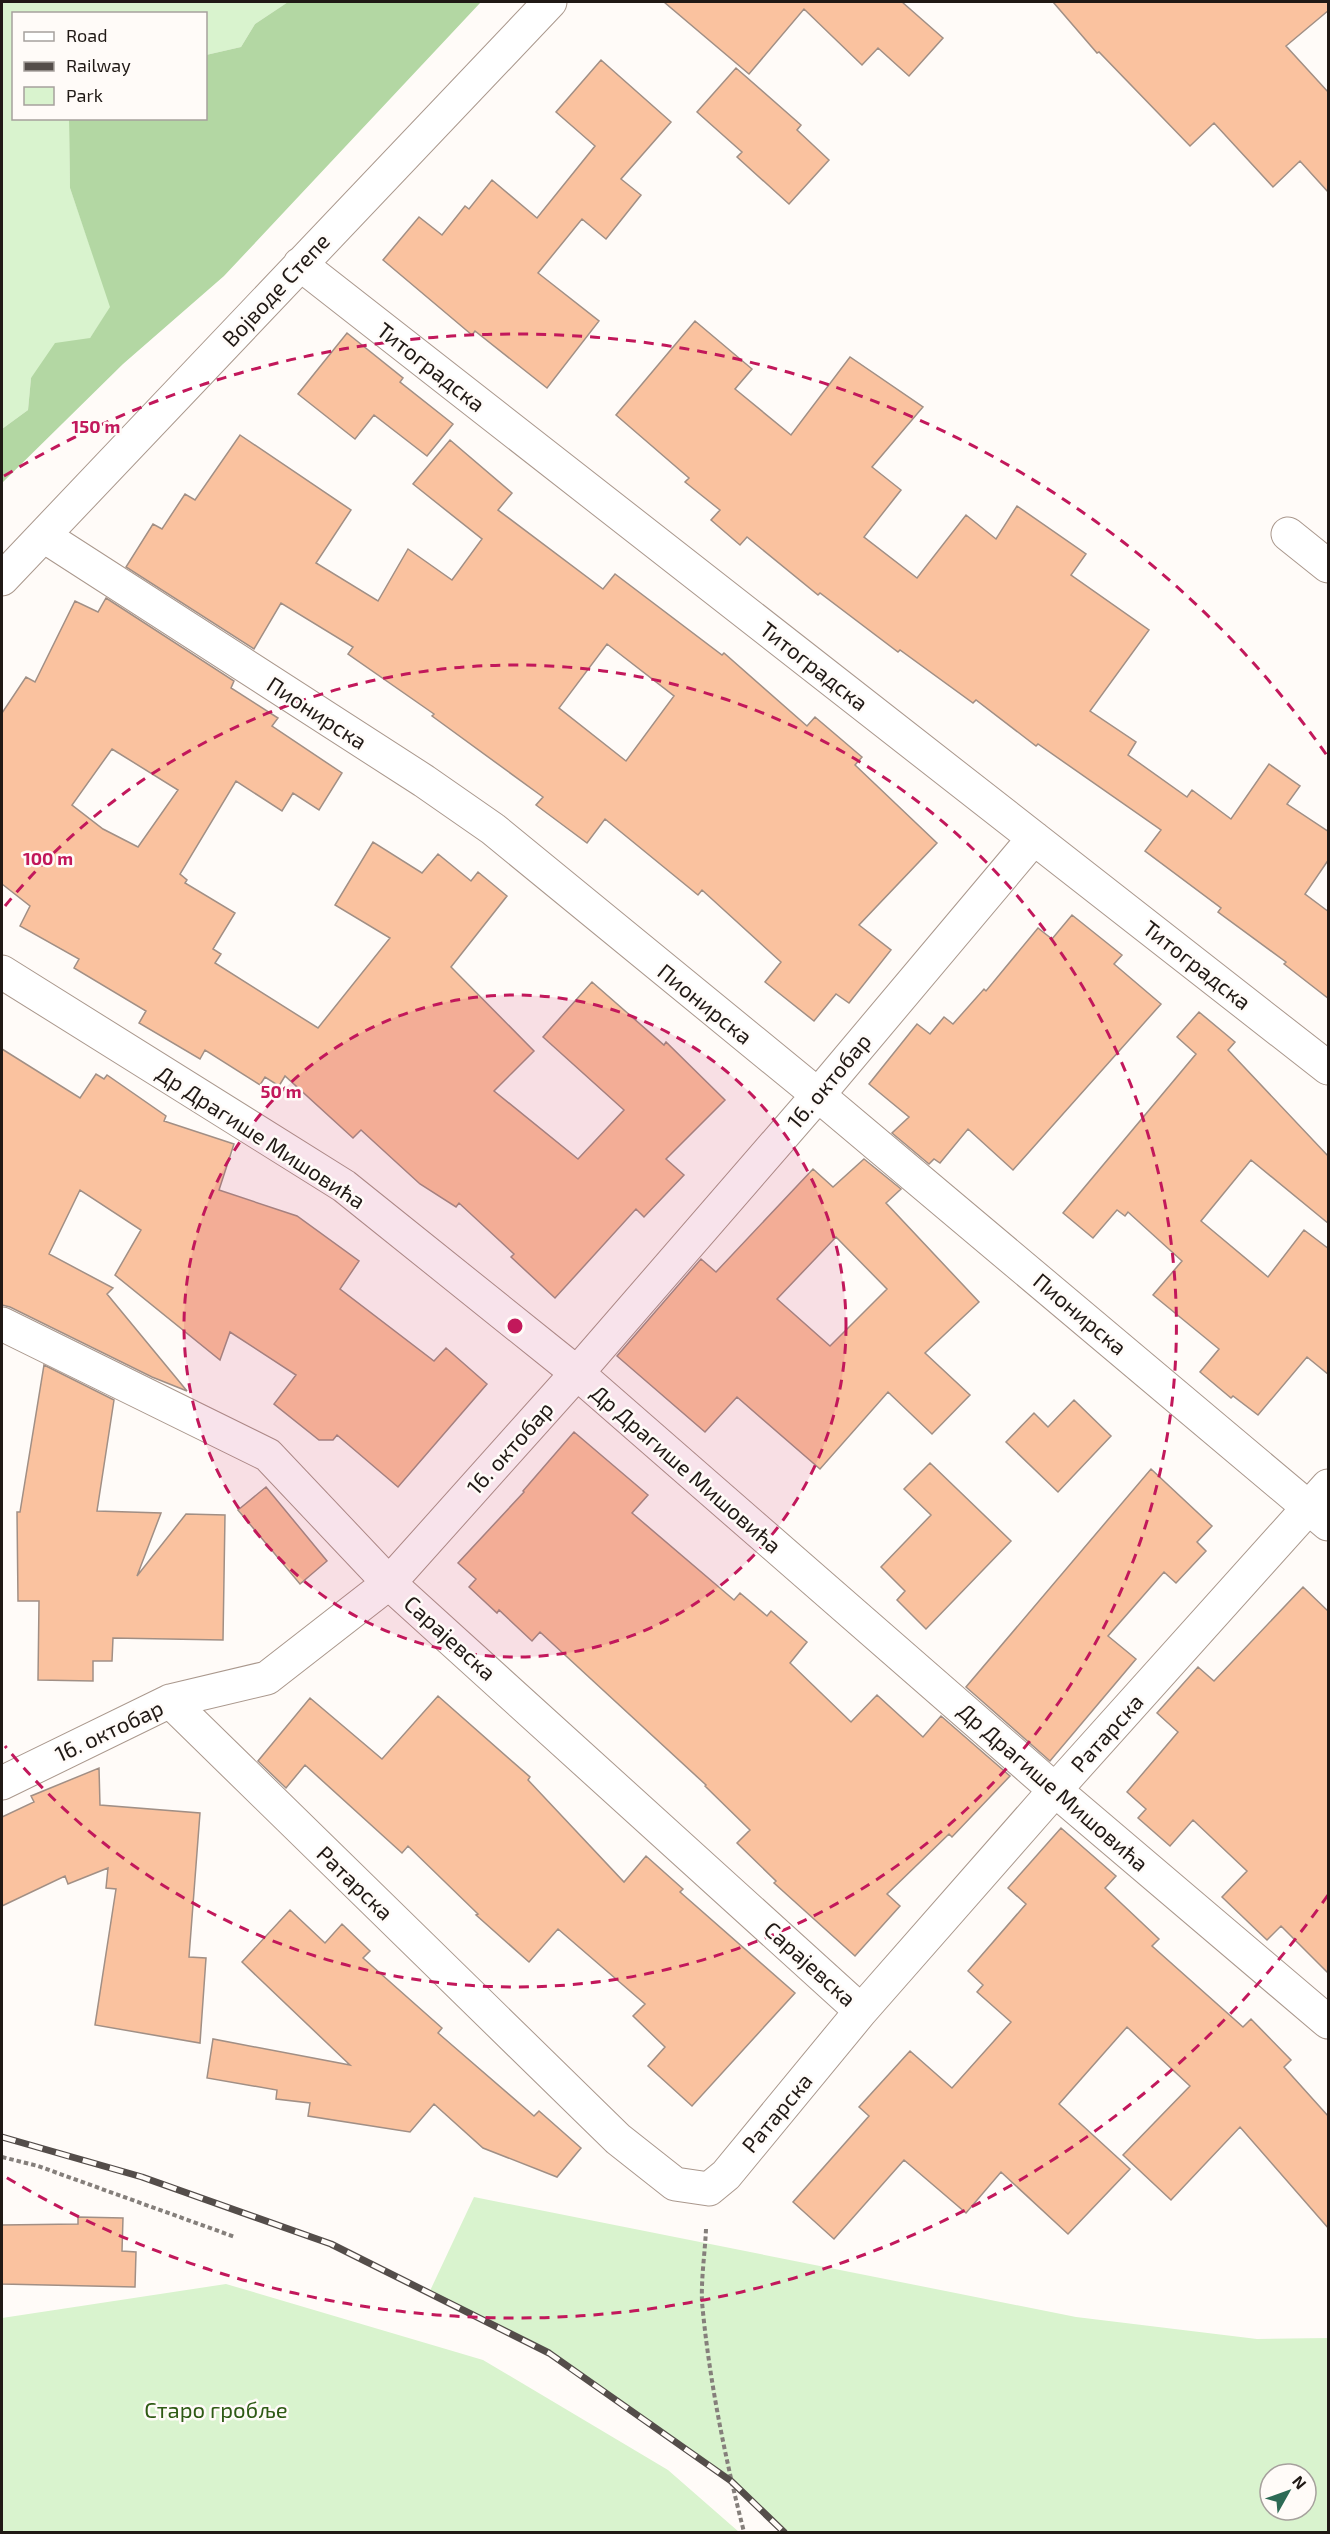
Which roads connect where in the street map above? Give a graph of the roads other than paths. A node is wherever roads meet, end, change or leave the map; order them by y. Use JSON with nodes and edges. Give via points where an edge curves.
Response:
{"nodes":[{"id":1,"x":550,"y":2,"type":"edge"},
{"id":2,"x":300,"y":264,"type":"junction"},
{"id":3,"x":1288,"y":534,"type":"dead end"},
{"id":4,"x":44,"y":536,"type":"junction"},
{"id":5,"x":1329,"y":566,"type":"edge"},
{"id":6,"x":2,"y":579,"type":"edge"},
{"id":7,"x":1034,"y":838,"type":"junction"},
{"id":8,"x":2,"y":972,"type":"edge"},
{"id":9,"x":1329,"y":1068,"type":"edge"},
{"id":10,"x":818,"y":1095,"type":"junction"},
{"id":11,"x":2,"y":1324,"type":"edge"},
{"id":12,"x":577,"y":1373,"type":"junction"},
{"id":13,"x":1323,"y":1506,"type":"edge"},
{"id":14,"x":389,"y":1583,"type":"junction"},
{"id":15,"x":170,"y":1701,"type":"junction"},
{"id":16,"x":2,"y":1783,"type":"edge"},
{"id":17,"x":1055,"y":1791,"type":"junction"},
{"id":18,"x":861,"y":2011,"type":"junction"},
{"id":19,"x":1329,"y":2022,"type":"edge"}],
"edges":[{"from":1,"to":2,"type":"street","name":"Војводе Степе"},
{"from":2,"to":4,"type":"street","name":"Војводе Степе"},
{"from":2,"to":7,"type":"street","name":"Титоградска"},
{"from":3,"to":5,"type":"street"},
{"from":4,"to":6,"type":"street","name":"Војводе Степе"},
{"from":4,"to":10,"type":"street","name":"Пионирска","via":[[467,810]]},
{"from":7,"to":9,"type":"street","name":"Титоградска"},
{"from":7,"to":10,"type":"street","name":"16. октобар"},
{"from":8,"to":12,"type":"street","name":"Др Драгише Мишовића","via":[[344,1186]]},
{"from":10,"to":12,"type":"street","name":"16. октобар"},
{"from":10,"to":13,"type":"street","name":"Пионирска"},
{"from":11,"to":14,"type":"street","name":"Сарајевска","via":[[268,1455]]},
{"from":12,"to":14,"type":"street","name":"16. октобар"},
{"from":12,"to":17,"type":"street","name":"Др Драгише Мишовића"},
{"from":13,"to":17,"type":"street","name":"Ратарска"},
{"from":14,"to":15,"type":"street","name":"16. октобар","via":[[267,1678]]},
{"from":14,"to":18,"type":"street","name":"Сарајевска"},
{"from":15,"to":16,"type":"street","name":"16. октобар"},
{"from":15,"to":18,"type":"street","name":"Ратарска","via":[[618,2139],[675,2184],[709,2189],[726,2175]]},
{"from":17,"to":18,"type":"street","name":"Ратарска"},
{"from":17,"to":19,"type":"street","name":"Др Драгише Мишовића"}]}
